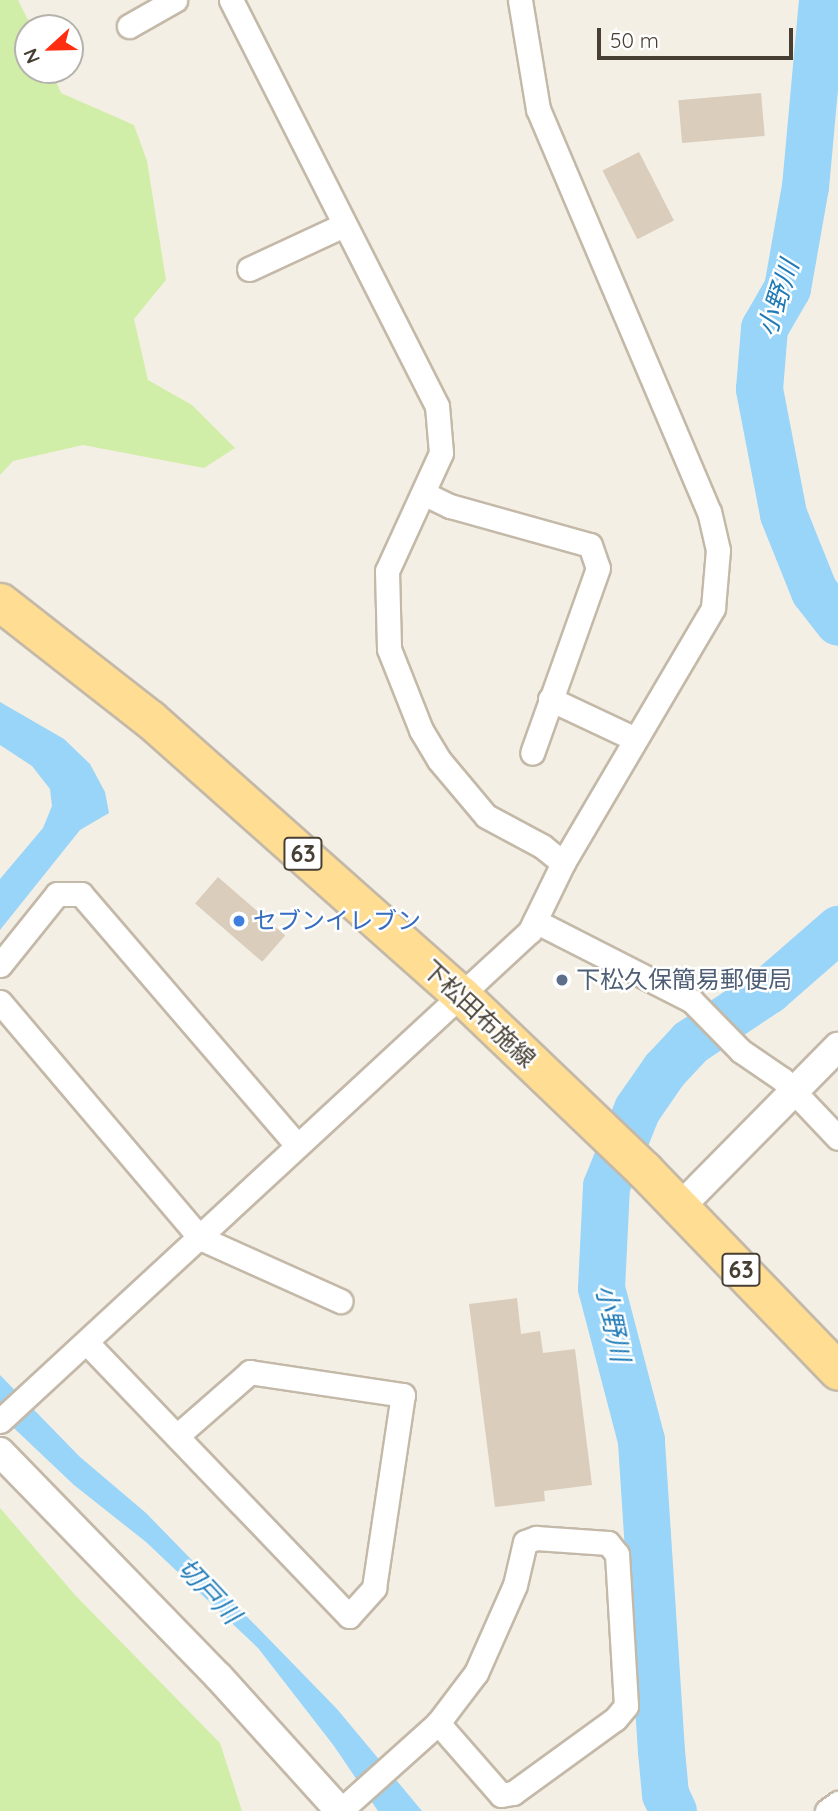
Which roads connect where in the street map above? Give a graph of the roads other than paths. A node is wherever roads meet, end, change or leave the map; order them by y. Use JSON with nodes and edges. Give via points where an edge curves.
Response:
{"nodes":[{"id":1,"x":176,"y":0,"type":"edge"},
{"id":2,"x":231,"y":0,"type":"edge"},
{"id":3,"x":520,"y":0,"type":"edge"},
{"id":4,"x":129,"y":26,"type":"dead end"},
{"id":5,"x":344,"y":225,"type":"junction"},
{"id":6,"x":249,"y":269,"type":"dead end"},
{"id":7,"x":425,"y":494,"type":"junction"},
{"id":8,"x":0,"y":602,"type":"edge"},
{"id":9,"x":550,"y":699,"type":"junction"},
{"id":10,"x":635,"y":739,"type":"junction"},
{"id":11,"x":532,"y":753,"type":"dead end"},
{"id":12,"x":563,"y":863,"type":"junction"},
{"id":13,"x":536,"y":921,"type":"junction"},
{"id":14,"x":0,"y":965,"type":"edge"},
{"id":15,"x":461,"y":995,"type":"junction"},
{"id":16,"x":0,"y":1002,"type":"edge"},
{"id":17,"x":838,"y":1047,"type":"edge"},
{"id":18,"x":795,"y":1091,"type":"junction"},
{"id":19,"x":838,"y":1138,"type":"edge"},
{"id":20,"x":297,"y":1144,"type":"junction"},
{"id":21,"x":680,"y":1207,"type":"junction"},
{"id":22,"x":200,"y":1238,"type":"junction"},
{"id":23,"x":340,"y":1301,"type":"dead end"},
{"id":24,"x":88,"y":1343,"type":"junction"},
{"id":25,"x":838,"y":1371,"type":"edge"},
{"id":26,"x":0,"y":1421,"type":"edge"},
{"id":27,"x":177,"y":1436,"type":"junction"},
{"id":28,"x":0,"y":1452,"type":"edge"},
{"id":29,"x":438,"y":1723,"type":"junction"},
{"id":30,"x":838,"y":1802,"type":"edge"},
{"id":31,"x":346,"y":1805,"type":"edge"},
{"id":32,"x":827,"y":1811,"type":"edge"}],
"edges":[{"from":1,"to":4,"type":"street"},
{"from":2,"to":5,"type":"street"},
{"from":3,"to":10,"type":"street","via":[[538,109],[709,512],[718,550],[713,608]]},
{"from":5,"to":6,"type":"street"},
{"from":5,"to":7,"type":"street","via":[[438,406],[442,453]]},
{"from":7,"to":9,"type":"street","via":[[450,506],[590,545],[598,568]]},
{"from":7,"to":12,"type":"street","via":[[387,571],[388,649],[421,730],[439,760],[486,816]]},
{"from":8,"to":15,"type":"main road","name":"下松田布施線","number":"63","via":[[150,719]]},
{"from":9,"to":10,"type":"street"},
{"from":9,"to":11,"type":"street"},
{"from":10,"to":12,"type":"street"},
{"from":12,"to":13,"type":"street"},
{"from":13,"to":15,"type":"street","via":[[484,979]]},
{"from":13,"to":18,"type":"street","via":[[692,1001]]},
{"from":14,"to":20,"type":"street","via":[[57,894],[81,894]]},
{"from":15,"to":20,"type":"street"},
{"from":15,"to":21,"type":"main road","name":"下松田布施線","number":"63"},
{"from":16,"to":22,"type":"street"},
{"from":17,"to":18,"type":"street"},
{"from":18,"to":19,"type":"street"},
{"from":18,"to":21,"type":"street"},
{"from":20,"to":22,"type":"street"},
{"from":21,"to":25,"type":"main road","name":"下松田布施線","number":"63"},
{"from":22,"to":23,"type":"street"},
{"from":22,"to":24,"type":"street"},
{"from":24,"to":26,"type":"street"},
{"from":24,"to":27,"type":"street"},
{"from":27,"to":27,"type":"street","via":[[250,1372],[403,1395],[374,1588],[349,1616]]},
{"from":28,"to":31,"type":"street"},
{"from":29,"to":29,"type":"street","via":[[476,1673],[515,1585],[525,1542],[536,1538],[608,1543],[617,1554],[626,1706],[615,1719],[513,1793],[501,1795]]},
{"from":29,"to":31,"type":"street"},
{"from":30,"to":32,"type":"street"}]}
